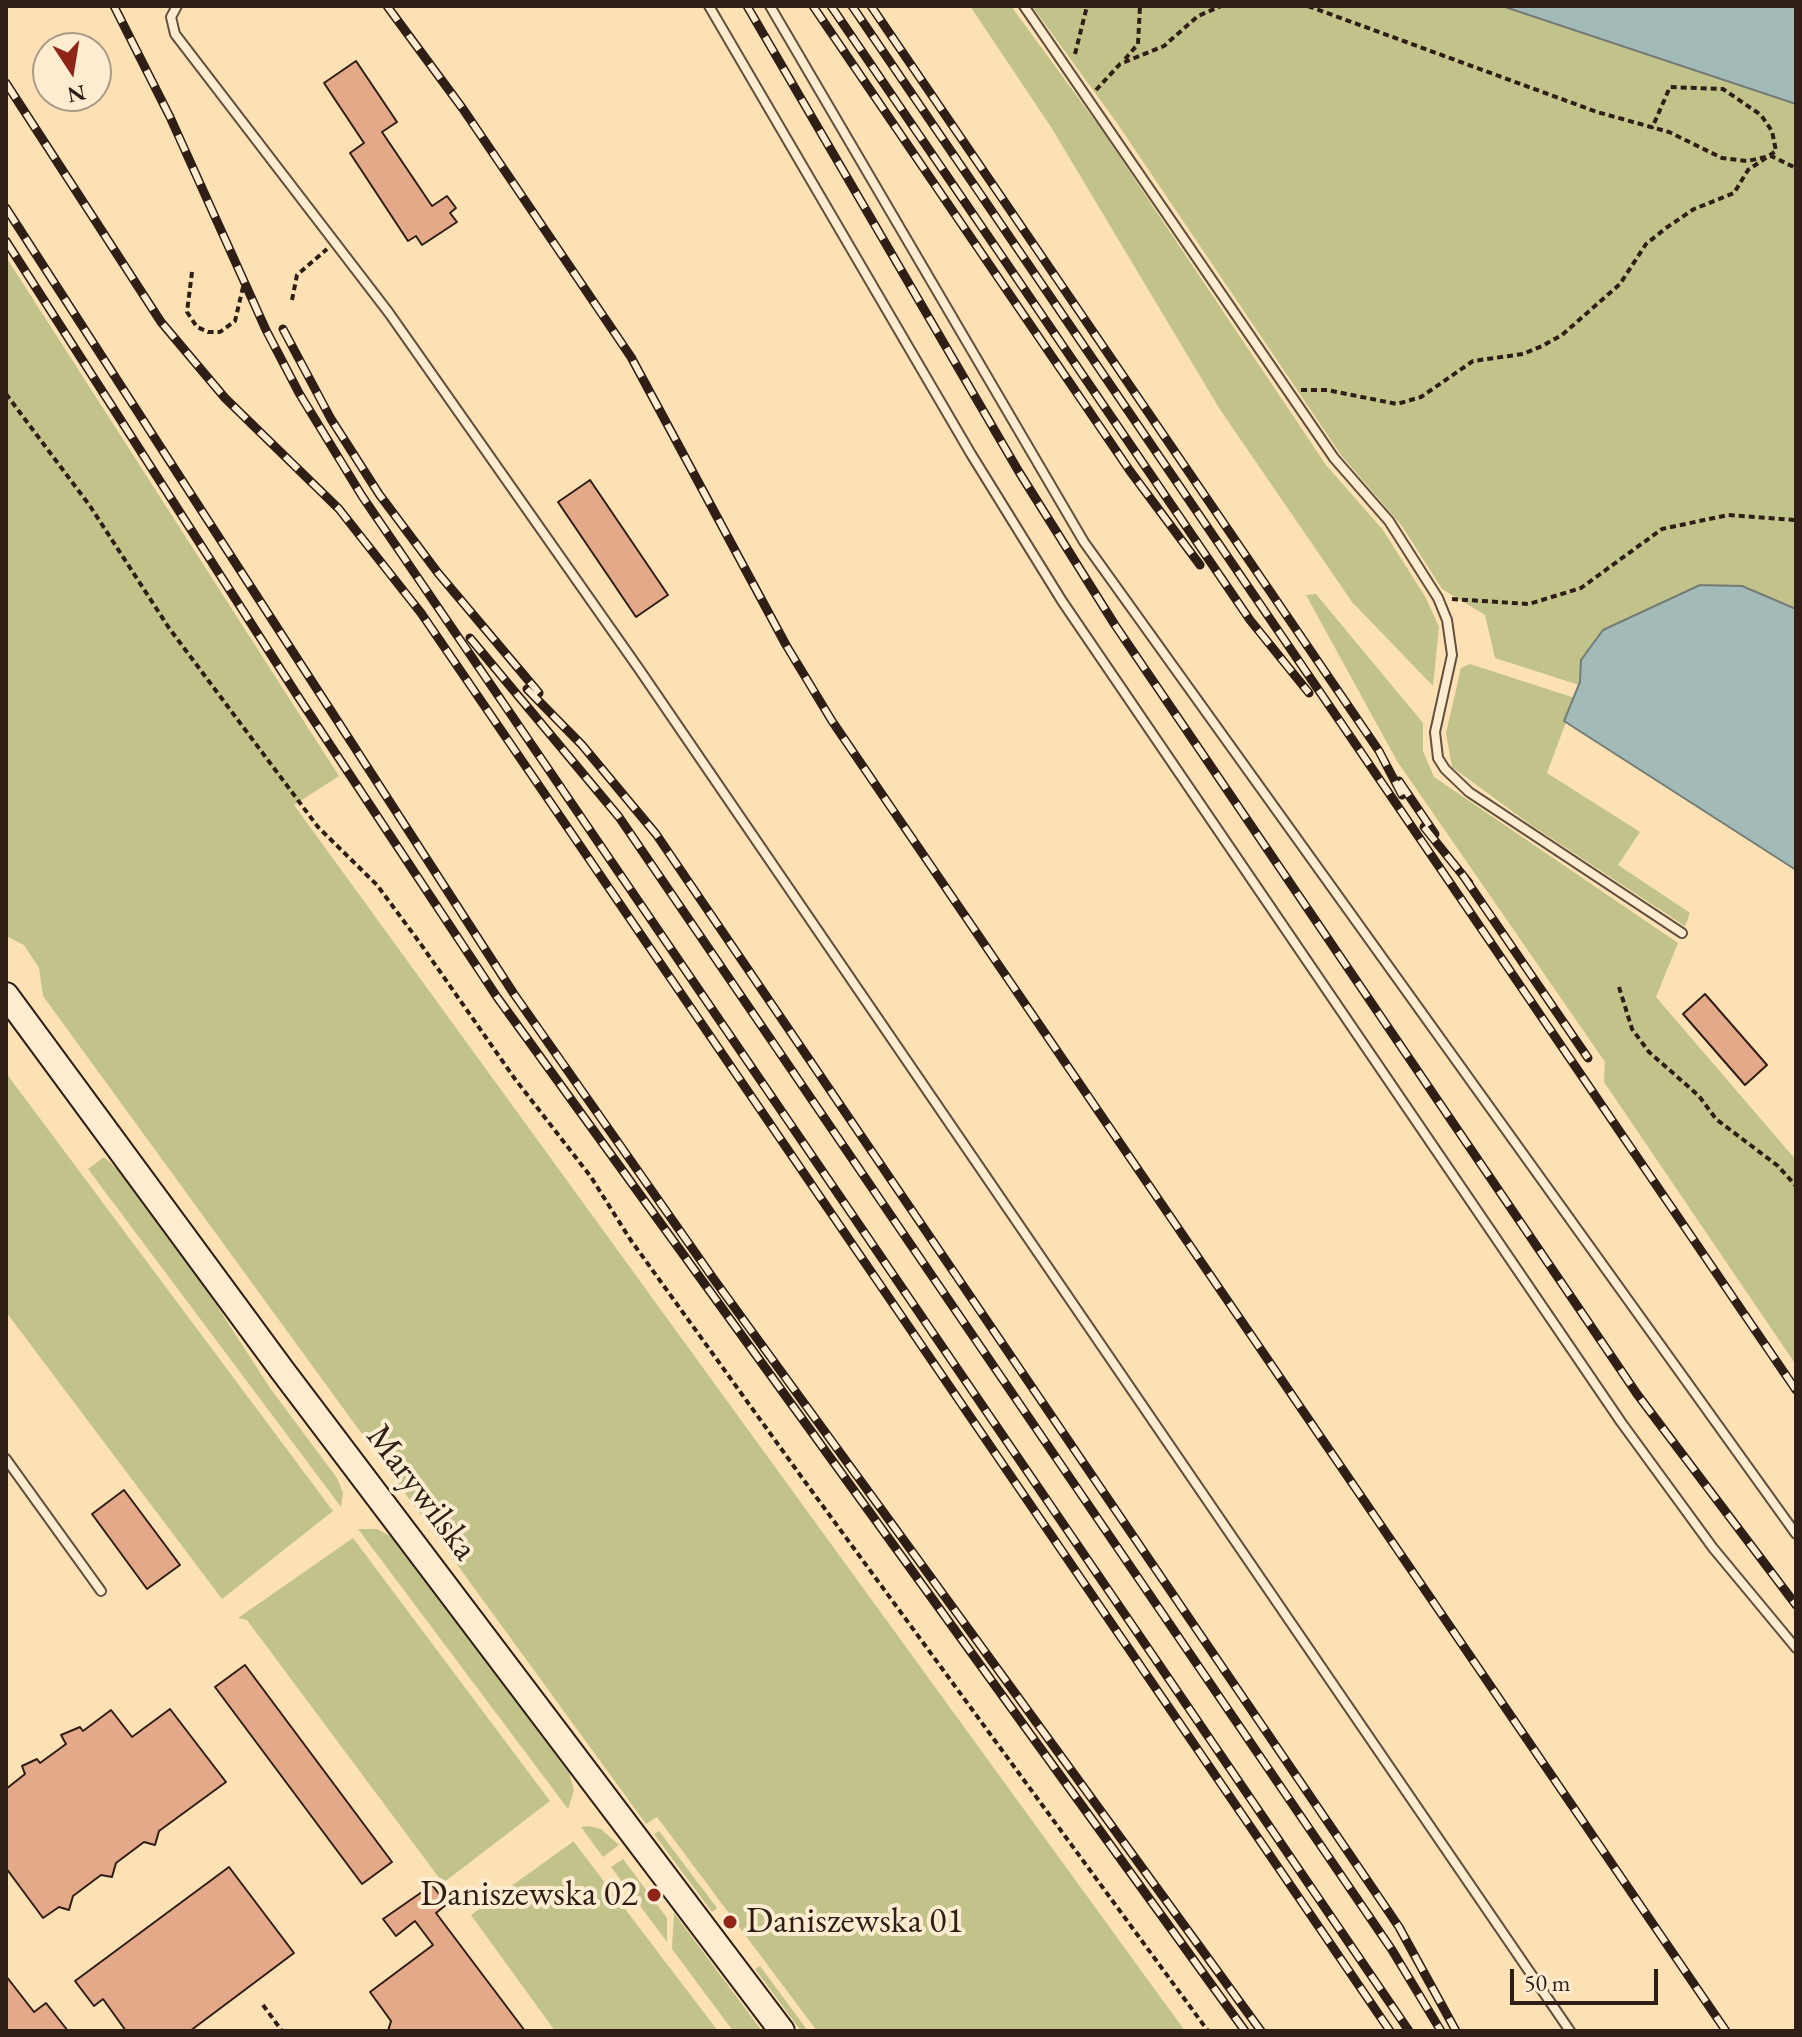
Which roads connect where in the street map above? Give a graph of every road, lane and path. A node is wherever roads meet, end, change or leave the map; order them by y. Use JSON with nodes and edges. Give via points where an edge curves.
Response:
{"nodes":[{"id":1,"x":177,"y":6,"type":"edge"},
{"id":2,"x":709,"y":6,"type":"edge"},
{"id":3,"x":770,"y":6,"type":"edge"},
{"id":4,"x":1024,"y":6,"type":"edge"},
{"id":5,"x":1087,"y":6,"type":"edge"},
{"id":6,"x":1140,"y":6,"type":"edge"},
{"id":7,"x":1221,"y":6,"type":"edge"},
{"id":8,"x":1308,"y":6,"type":"edge"},
{"id":9,"x":1120,"y":64,"type":"junction"},
{"id":10,"x":1073,"y":74,"type":"junction"},
{"id":11,"x":1089,"y":98,"type":"junction"},
{"id":12,"x":1652,"y":128,"type":"junction"},
{"id":13,"x":1771,"y":156,"type":"junction"},
{"id":14,"x":1796,"y":168,"type":"edge"},
{"id":15,"x":335,"y":243,"type":"junction"},
{"id":16,"x":192,"y":272,"type":"dead end"},
{"id":17,"x":244,"y":283,"type":"dead end"},
{"id":18,"x":292,"y":300,"type":"dead end"},
{"id":19,"x":1287,"y":389,"type":"junction"},
{"id":20,"x":6,"y":394,"type":"edge"},
{"id":21,"x":1796,"y":520,"type":"edge"},
{"id":22,"x":1438,"y":598,"type":"junction"},
{"id":23,"x":1682,"y":933,"type":"dead end"},
{"id":24,"x":1619,"y":987,"type":"dead end"},
{"id":25,"x":6,"y":995,"type":"edge"},
{"id":26,"x":1796,"y":1186,"type":"edge"},
{"id":27,"x":6,"y":1459,"type":"edge"},
{"id":28,"x":1796,"y":1534,"type":"edge"},
{"id":29,"x":101,"y":1591,"type":"dead end"},
{"id":30,"x":1796,"y":1648,"type":"edge"},
{"id":31,"x":263,"y":2005,"type":"dead end"},
{"id":32,"x":282,"y":2031,"type":"edge"},
{"id":33,"x":782,"y":2031,"type":"edge"},
{"id":34,"x":1208,"y":2031,"type":"edge"},
{"id":35,"x":1570,"y":2031,"type":"edge"}],
"edges":[{"from":1,"to":15,"type":"lane","via":[[171,17],[175,34]]},
{"from":2,"to":30,"type":"lane","via":[[1062,601],[1621,1422],[1713,1548]]},
{"from":3,"to":28,"type":"lane","via":[[1084,542]]},
{"from":4,"to":10,"type":"lane"},
{"from":5,"to":10,"type":"path"},
{"from":6,"to":9,"type":"path","via":[[1138,44]]},
{"from":7,"to":9,"type":"path","via":[[1198,16],[1164,46]]},
{"from":8,"to":12,"type":"path"},
{"from":9,"to":11,"type":"path"},
{"from":10,"to":11,"type":"lane"},
{"from":11,"to":19,"type":"lane"},
{"from":12,"to":13,"type":"path","via":[[1722,158],[1747,161]]},
{"from":12,"to":13,"type":"path","via":[[1670,87],[1723,89],[1761,115],[1775,142]]},
{"from":13,"to":14,"type":"path"},
{"from":13,"to":19,"type":"path","via":[[1748,170],[1734,193],[1694,209],[1646,244],[1620,284],[1542,346],[1473,361],[1421,397],[1397,404],[1327,390]]},
{"from":15,"to":18,"type":"path","via":[[300,271]]},
{"from":15,"to":35,"type":"lane","via":[[648,682]]},
{"from":16,"to":17,"type":"path","via":[[187,312],[208,332],[220,332],[235,321]]},
{"from":19,"to":22,"type":"lane","via":[[1334,458],[1389,521]]},
{"from":20,"to":34,"type":"path","via":[[90,506],[169,628],[318,827],[377,885],[420,943],[803,1479]]},
{"from":21,"to":22,"type":"path","via":[[1728,515],[1662,529],[1581,588],[1529,604]]},
{"from":22,"to":23,"type":"lane","via":[[1452,655],[1435,732],[1445,769],[1469,792]]},
{"from":24,"to":26,"type":"path","via":[[1632,1029],[1649,1052],[1699,1096],[1716,1119]]},
{"from":25,"to":33,"type":"main road","name":"Marywilska"},
{"from":27,"to":29,"type":"lane"},
{"from":31,"to":32,"type":"path"}]}
